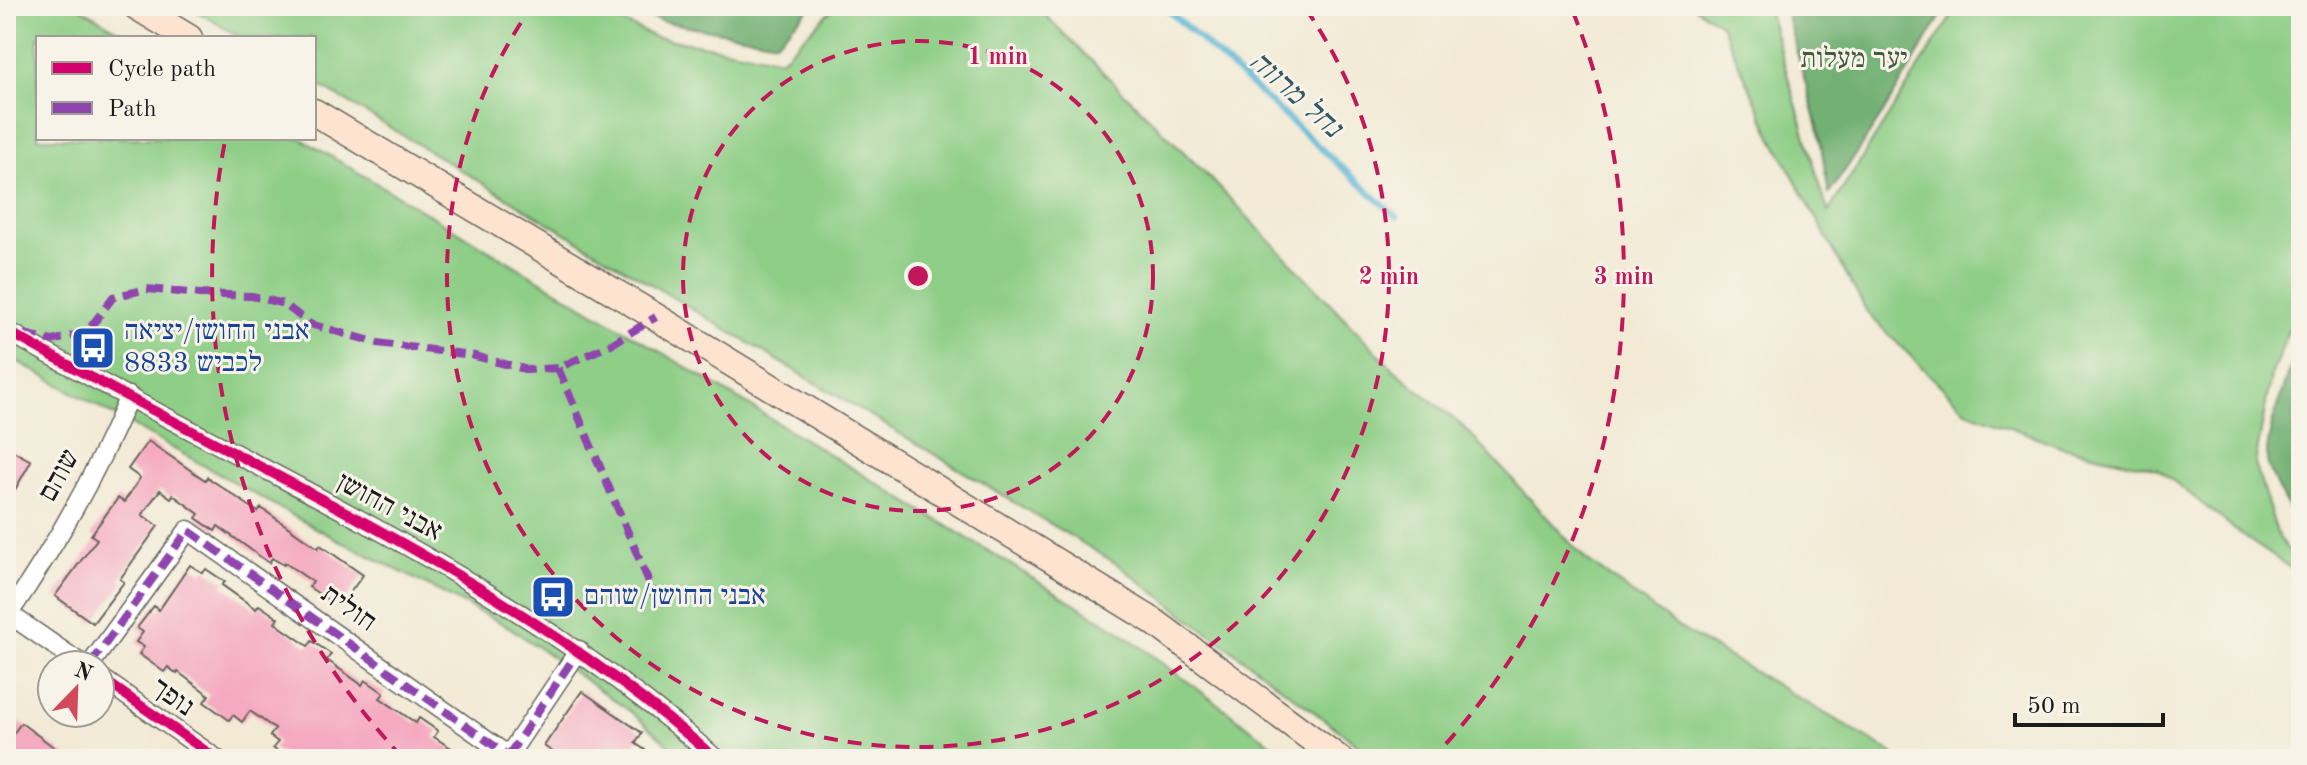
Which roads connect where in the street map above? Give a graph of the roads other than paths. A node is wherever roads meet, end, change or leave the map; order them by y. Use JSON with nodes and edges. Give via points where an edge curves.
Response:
{"nodes":[{"id":1,"x":136,"y":6,"type":"edge"},
{"id":2,"x":186,"y":36,"type":"edge"},
{"id":3,"x":316,"y":113,"type":"edge"},
{"id":4,"x":11,"y":333,"type":"edge"},
{"id":5,"x":129,"y":396,"type":"junction"},
{"id":6,"x":8,"y":616,"type":"edge"},
{"id":7,"x":59,"y":649,"type":"edge"},
{"id":8,"x":102,"y":649,"type":"edge"},
{"id":9,"x":579,"y":650,"type":"junction"},
{"id":10,"x":116,"y":688,"type":"edge"},
{"id":11,"x":511,"y":757,"type":"edge"},
{"id":12,"x":217,"y":759,"type":"edge"},
{"id":13,"x":716,"y":759,"type":"edge"},
{"id":14,"x":1339,"y":759,"type":"edge"}],
"edges":[{"from":1,"to":2,"type":"main road"},
{"from":3,"to":14,"type":"main road","via":[[1153,621]]},
{"from":4,"to":5,"type":"street","name":"אבני החושן"},
{"from":5,"to":6,"type":"street","name":"שוהם","via":[[77,506]]},
{"from":5,"to":9,"type":"street","name":"אבני החושן","via":[[418,551]]},
{"from":6,"to":7,"type":"street"},
{"from":8,"to":11,"type":"street","name":"חולית","via":[[188,530]]},
{"from":9,"to":11,"type":"street","name":"חולית"},
{"from":9,"to":13,"type":"street","name":"אבני החושן"},
{"from":10,"to":12,"type":"street","name":"נופך"}]}
